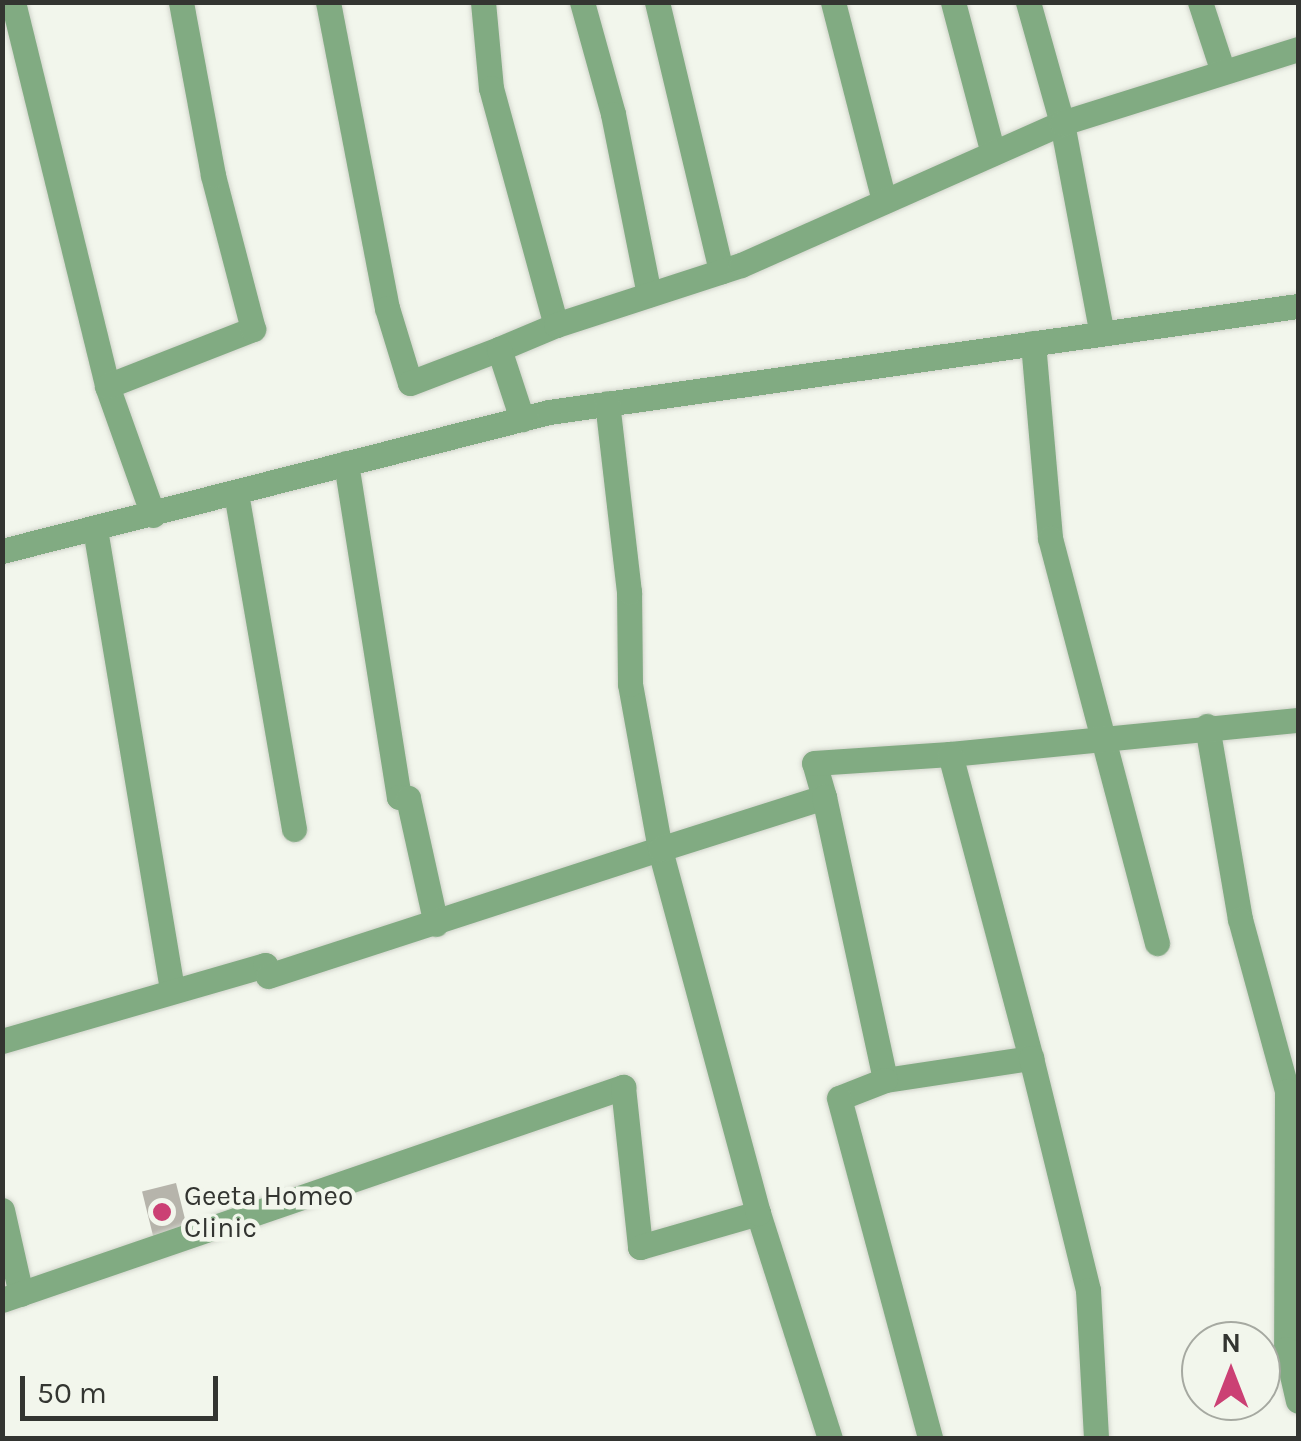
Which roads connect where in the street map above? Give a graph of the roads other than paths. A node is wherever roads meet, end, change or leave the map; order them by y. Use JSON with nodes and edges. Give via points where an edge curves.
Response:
{"nodes":[{"id":1,"x":13,"y":2,"type":"edge"},
{"id":2,"x":181,"y":2,"type":"edge"},
{"id":3,"x":328,"y":2,"type":"edge"},
{"id":4,"x":483,"y":2,"type":"edge"},
{"id":5,"x":582,"y":2,"type":"edge"},
{"id":6,"x":657,"y":2,"type":"edge"},
{"id":7,"x":833,"y":2,"type":"edge"},
{"id":8,"x":952,"y":2,"type":"edge"},
{"id":9,"x":1028,"y":2,"type":"edge"},
{"id":10,"x":1200,"y":2,"type":"edge"},
{"id":11,"x":1298,"y":49,"type":"edge"},
{"id":12,"x":1222,"y":69,"type":"junction"},
{"id":13,"x":1062,"y":123,"type":"junction"},
{"id":14,"x":993,"y":153,"type":"junction"},
{"id":15,"x":884,"y":201,"type":"junction"},
{"id":16,"x":721,"y":271,"type":"junction"},
{"id":17,"x":649,"y":294,"type":"junction"},
{"id":18,"x":1298,"y":306,"type":"edge"},
{"id":19,"x":556,"y":325,"type":"junction"},
{"id":20,"x":1101,"y":330,"type":"junction"},
{"id":21,"x":1033,"y":343,"type":"junction"},
{"id":22,"x":499,"y":349,"type":"junction"},
{"id":23,"x":107,"y":386,"type":"junction"},
{"id":24,"x":607,"y":403,"type":"junction"},
{"id":25,"x":522,"y":419,"type":"junction"},
{"id":26,"x":346,"y":463,"type":"junction"},
{"id":27,"x":236,"y":493,"type":"junction"},
{"id":28,"x":153,"y":515,"type":"junction"},
{"id":29,"x":95,"y":529,"type":"junction"},
{"id":30,"x":2,"y":551,"type":"edge"},
{"id":31,"x":1298,"y":720,"type":"edge"},
{"id":32,"x":1207,"y":726,"type":"junction"},
{"id":33,"x":1104,"y":743,"type":"junction"},
{"id":34,"x":950,"y":754,"type":"junction"},
{"id":35,"x":824,"y":797,"type":"junction"},
{"id":36,"x":294,"y":829,"type":"dead end"},
{"id":37,"x":660,"y":850,"type":"junction"},
{"id":38,"x":436,"y":924,"type":"junction"},
{"id":39,"x":1157,"y":944,"type":"dead end"},
{"id":40,"x":172,"y":990,"type":"junction"},
{"id":41,"x":2,"y":1041,"type":"edge"},
{"id":42,"x":1031,"y":1058,"type":"junction"},
{"id":43,"x":885,"y":1080,"type":"junction"},
{"id":44,"x":2,"y":1210,"type":"edge"},
{"id":45,"x":758,"y":1213,"type":"junction"},
{"id":46,"x":12,"y":1297,"type":"edge"},
{"id":47,"x":1298,"y":1401,"type":"edge"},
{"id":48,"x":830,"y":1438,"type":"edge"},
{"id":49,"x":930,"y":1438,"type":"edge"},
{"id":50,"x":1096,"y":1438,"type":"edge"}],
"edges":[{"from":1,"to":23,"type":"street"},
{"from":2,"to":23,"type":"street","via":[[213,175],[254,329]]},
{"from":3,"to":22,"type":"street","via":[[386,308],[410,383]]},
{"from":4,"to":19,"type":"street","via":[[490,88]]},
{"from":5,"to":17,"type":"street","via":[[613,114]]},
{"from":6,"to":16,"type":"street"},
{"from":7,"to":15,"type":"street"},
{"from":8,"to":14,"type":"street"},
{"from":9,"to":13,"type":"street"},
{"from":10,"to":12,"type":"street"},
{"from":11,"to":12,"type":"street"},
{"from":12,"to":13,"type":"street"},
{"from":13,"to":14,"type":"street"},
{"from":13,"to":20,"type":"street"},
{"from":14,"to":15,"type":"street"},
{"from":15,"to":16,"type":"street"},
{"from":16,"to":17,"type":"street"},
{"from":17,"to":19,"type":"street"},
{"from":18,"to":20,"type":"street"},
{"from":19,"to":22,"type":"street"},
{"from":20,"to":21,"type":"street"},
{"from":21,"to":24,"type":"street"},
{"from":21,"to":33,"type":"street","via":[[1050,538]]},
{"from":22,"to":25,"type":"street"},
{"from":23,"to":28,"type":"street"},
{"from":24,"to":25,"type":"street"},
{"from":24,"to":37,"type":"street","via":[[629,592],[630,684]]},
{"from":25,"to":26,"type":"street"},
{"from":26,"to":27,"type":"street"},
{"from":26,"to":38,"type":"street","via":[[399,797],[408,798]]},
{"from":27,"to":28,"type":"street"},
{"from":27,"to":36,"type":"street"},
{"from":28,"to":29,"type":"street"},
{"from":29,"to":30,"type":"street"},
{"from":29,"to":40,"type":"street"},
{"from":31,"to":32,"type":"street"},
{"from":32,"to":33,"type":"street"},
{"from":32,"to":47,"type":"street","via":[[1240,919],[1287,1091],[1286,1349]]},
{"from":33,"to":34,"type":"street"},
{"from":33,"to":39,"type":"street"},
{"from":34,"to":35,"type":"street","via":[[814,763]]},
{"from":34,"to":42,"type":"street"},
{"from":35,"to":37,"type":"street"},
{"from":35,"to":43,"type":"street"},
{"from":37,"to":38,"type":"street"},
{"from":37,"to":45,"type":"street"},
{"from":38,"to":40,"type":"street","via":[[268,976],[265,965]]},
{"from":40,"to":41,"type":"street"},
{"from":42,"to":43,"type":"street"},
{"from":42,"to":50,"type":"street","via":[[1088,1290]]},
{"from":43,"to":49,"type":"street","via":[[839,1098]]},
{"from":44,"to":46,"type":"street"},
{"from":45,"to":46,"type":"street","via":[[640,1247],[623,1087]]},
{"from":45,"to":48,"type":"street"}]}
